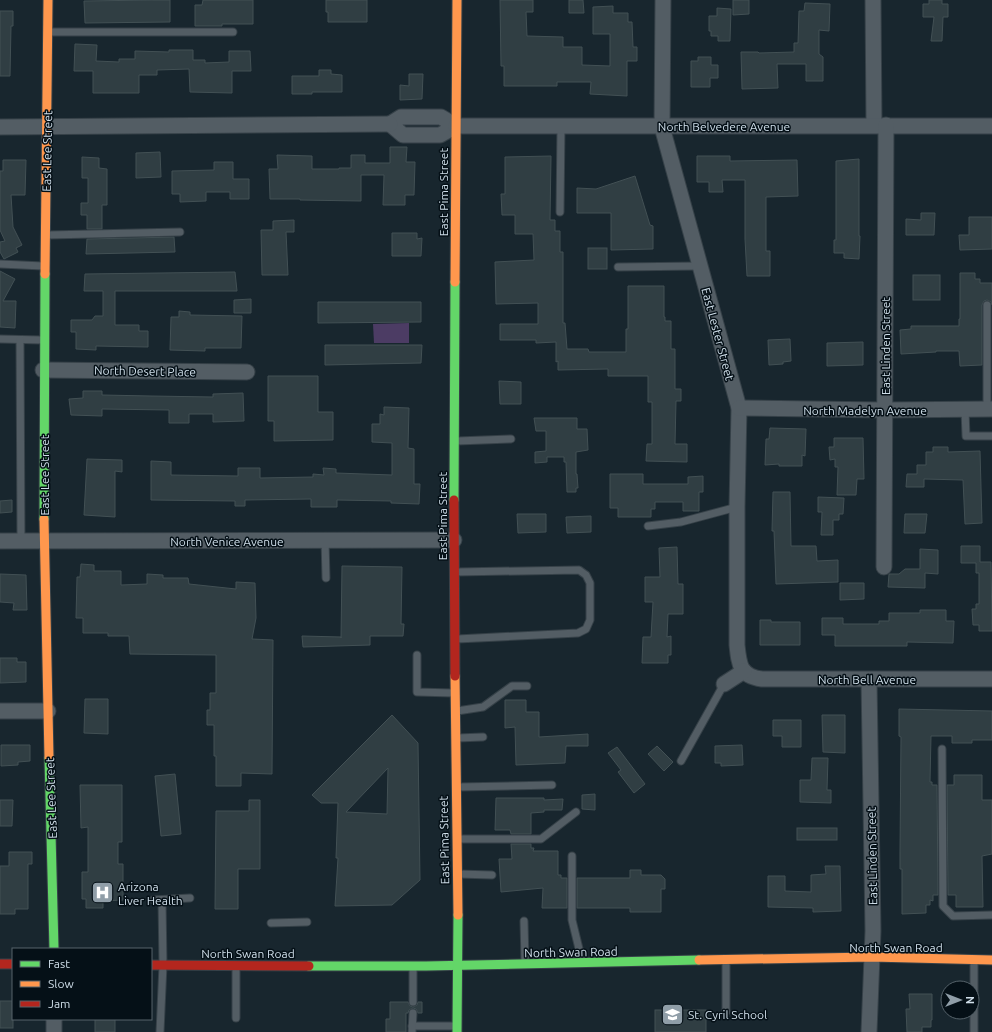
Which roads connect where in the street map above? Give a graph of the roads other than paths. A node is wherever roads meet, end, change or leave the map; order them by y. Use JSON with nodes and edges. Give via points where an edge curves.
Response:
{"nodes":[{"id":1,"x":48,"y":0,"type":"edge"},
{"id":2,"x":457,"y":0,"type":"edge"},
{"id":3,"x":663,"y":0,"type":"edge"},
{"id":4,"x":873,"y":0,"type":"edge"},
{"id":5,"x":48,"y":32,"type":"junction"},
{"id":6,"x":233,"y":32,"type":"dead end"},
{"id":7,"x":880,"y":125,"type":"junction"},
{"id":8,"x":456,"y":126,"type":"junction"},
{"id":9,"x":561,"y":126,"type":"junction"},
{"id":10,"x":992,"y":126,"type":"edge"},
{"id":11,"x":48,"y":127,"type":"junction"},
{"id":12,"x":662,"y":127,"type":"junction"},
{"id":13,"x":0,"y":128,"type":"edge"},
{"id":14,"x":560,"y":212,"type":"dead end"},
{"id":15,"x":180,"y":232,"type":"dead end"},
{"id":16,"x":46,"y":235,"type":"junction"},
{"id":17,"x":0,"y":264,"type":"edge"},
{"id":18,"x":45,"y":266,"type":"junction"},
{"id":19,"x":700,"y":266,"type":"junction"},
{"id":20,"x":618,"y":267,"type":"dead end"},
{"id":21,"x":987,"y":305,"type":"dead end"},
{"id":22,"x":0,"y":339,"type":"edge"},
{"id":23,"x":20,"y":340,"type":"junction"},
{"id":24,"x":44,"y":340,"type":"junction"},
{"id":25,"x":43,"y":370,"type":"junction"},
{"id":26,"x":247,"y":372,"type":"dead end"},
{"id":27,"x":739,"y":408,"type":"junction"},
{"id":28,"x":990,"y":409,"type":"edge"},
{"id":29,"x":885,"y":410,"type":"junction"},
{"id":30,"x":965,"y":410,"type":"junction"},
{"id":31,"x":992,"y":436,"type":"edge"},
{"id":32,"x":511,"y":439,"type":"dead end"},
{"id":33,"x":454,"y":442,"type":"junction"},
{"id":34,"x":737,"y":507,"type":"junction"},
{"id":35,"x":648,"y":526,"type":"dead end"},
{"id":36,"x":325,"y":540,"type":"junction"},
{"id":37,"x":454,"y":540,"type":"junction"},
{"id":38,"x":0,"y":541,"type":"edge"},
{"id":39,"x":21,"y":541,"type":"junction"},
{"id":40,"x":44,"y":541,"type":"junction"},
{"id":41,"x":884,"y":567,"type":"dead end"},
{"id":42,"x":454,"y":572,"type":"junction"},
{"id":43,"x":326,"y":578,"type":"dead end"},
{"id":44,"x":455,"y":639,"type":"junction"},
{"id":45,"x":417,"y":655,"type":"dead end"},
{"id":46,"x":744,"y":671,"type":"junction"},
{"id":47,"x":992,"y":679,"type":"edge"},
{"id":48,"x":869,"y":680,"type":"junction"},
{"id":49,"x":724,"y":684,"type":"joint"},
{"id":50,"x":528,"y":686,"type":"dead end"},
{"id":51,"x":455,"y":693,"type":"junction"},
{"id":52,"x":0,"y":711,"type":"edge"},
{"id":53,"x":48,"y":711,"type":"junction"},
{"id":54,"x":455,"y":711,"type":"junction"},
{"id":55,"x":482,"y":737,"type":"dead end"},
{"id":56,"x":456,"y":738,"type":"junction"},
{"id":57,"x":942,"y":749,"type":"dead end"},
{"id":58,"x":681,"y":761,"type":"dead end"},
{"id":59,"x":552,"y":785,"type":"dead end"},
{"id":60,"x":456,"y":787,"type":"junction"},
{"id":61,"x":576,"y":812,"type":"dead end"},
{"id":62,"x":456,"y":839,"type":"junction"},
{"id":63,"x":572,"y":856,"type":"dead end"},
{"id":64,"x":457,"y":874,"type":"junction"},
{"id":65,"x":492,"y":875,"type":"dead end"},
{"id":66,"x":190,"y":898,"type":"dead end"},
{"id":67,"x":152,"y":900,"type":"dead end"},
{"id":68,"x":162,"y":900,"type":"junction"},
{"id":69,"x":992,"y":915,"type":"edge"},
{"id":70,"x":524,"y":920,"type":"dead end"},
{"id":71,"x":307,"y":922,"type":"dead end"},
{"id":72,"x":272,"y":923,"type":"dead end"},
{"id":73,"x":54,"y":948,"type":"edge"},
{"id":74,"x":872,"y":957,"type":"junction"},
{"id":75,"x":974,"y":959,"type":"junction"},
{"id":76,"x":992,"y":960,"type":"edge"},
{"id":77,"x":726,"y":961,"type":"junction"},
{"id":78,"x":0,"y":964,"type":"edge"},
{"id":79,"x":12,"y":964,"type":"edge"},
{"id":80,"x":152,"y":964,"type":"edge"},
{"id":81,"x":582,"y":964,"type":"junction"},
{"id":82,"x":163,"y":965,"type":"junction"},
{"id":83,"x":236,"y":965,"type":"junction"},
{"id":84,"x":525,"y":965,"type":"junction"},
{"id":85,"x":413,"y":966,"type":"junction"},
{"id":86,"x":458,"y":966,"type":"junction"},
{"id":87,"x":413,"y":1002,"type":"dead end"},
{"id":88,"x":726,"y":1012,"type":"dead end"},
{"id":89,"x":413,"y":1013,"type":"dead end"},
{"id":90,"x":236,"y":1018,"type":"dead end"},
{"id":91,"x":54,"y":1020,"type":"edge"},
{"id":92,"x":412,"y":1029,"type":"edge"},
{"id":93,"x":457,"y":1029,"type":"edge"},
{"id":94,"x":54,"y":1032,"type":"edge"},
{"id":95,"x":160,"y":1032,"type":"edge"},
{"id":96,"x":869,"y":1032,"type":"edge"},
{"id":97,"x":974,"y":1032,"type":"edge"}],
"edges":[{"from":1,"to":5,"type":"street","name":"East Lee Street"},
{"from":2,"to":8,"type":"street","name":"East Pima Street"},
{"from":3,"to":12,"type":"street","name":"East Lester Street"},
{"from":4,"to":7,"type":"street","name":"East Linden Street"},
{"from":5,"to":6,"type":"lane"},
{"from":5,"to":11,"type":"street","name":"East Lee Street"},
{"from":7,"to":10,"type":"street","name":"North Belvedere Avenue"},
{"from":7,"to":12,"type":"street","name":"North Belvedere Avenue"},
{"from":7,"to":29,"type":"street","name":"East Linden Street"},
{"from":8,"to":9,"type":"street","name":"North Belvedere Avenue"},
{"from":8,"to":11,"type":"street","name":"North Belvedere Avenue","via":[[440,135],[403,135],[390,124]]},
{"from":8,"to":33,"type":"street","name":"East Pima Street"},
{"from":9,"to":12,"type":"street","name":"North Belvedere Avenue"},
{"from":9,"to":14,"type":"lane"},
{"from":11,"to":13,"type":"street"},
{"from":11,"to":16,"type":"street","name":"East Lee Street"},
{"from":12,"to":19,"type":"street","name":"East Lester Street"},
{"from":15,"to":16,"type":"lane"},
{"from":16,"to":18,"type":"street","name":"East Lee Street"},
{"from":17,"to":18,"type":"lane"},
{"from":18,"to":24,"type":"street","name":"East Lee Street"},
{"from":19,"to":20,"type":"lane"},
{"from":19,"to":27,"type":"street","name":"East Lester Street"},
{"from":21,"to":28,"type":"lane"},
{"from":22,"to":23,"type":"lane"},
{"from":23,"to":24,"type":"lane"},
{"from":23,"to":39,"type":"lane"},
{"from":24,"to":25,"type":"street","name":"East Lee Street"},
{"from":25,"to":26,"type":"street","name":"North Desert Place"},
{"from":25,"to":40,"type":"street","name":"East Lee Street"},
{"from":27,"to":29,"type":"street","name":"North Madelyn Avenue"},
{"from":27,"to":34,"type":"street","name":"East Lester Street"},
{"from":28,"to":30,"type":"street","name":"North Madelyn Avenue"},
{"from":29,"to":30,"type":"street","name":"North Madelyn Avenue"},
{"from":29,"to":41,"type":"street","name":"East Linden Street"},
{"from":30,"to":31,"type":"lane","via":[[966,436]]},
{"from":32,"to":33,"type":"lane"},
{"from":33,"to":37,"type":"street","name":"East Pima Street"},
{"from":34,"to":35,"type":"lane","via":[[681,522]]},
{"from":34,"to":46,"type":"street","name":"East Lester Street","via":[[737,645],[738,658]]},
{"from":36,"to":37,"type":"street","name":"North Venice Avenue"},
{"from":36,"to":40,"type":"street","name":"North Venice Avenue"},
{"from":36,"to":43,"type":"lane"},
{"from":37,"to":42,"type":"street","name":"East Pima Street"},
{"from":38,"to":39,"type":"street","name":"North Venice Avenue"},
{"from":39,"to":40,"type":"street","name":"North Venice Avenue"},
{"from":40,"to":53,"type":"street","name":"East Lee Street"},
{"from":42,"to":44,"type":"street","name":"East Pima Street"},
{"from":42,"to":44,"type":"lane","via":[[579,570],[586,575],[590,583],[590,620],[586,629],[578,633]]},
{"from":44,"to":51,"type":"street","name":"East Pima Street"},
{"from":45,"to":51,"type":"lane","via":[[416,692]]},
{"from":46,"to":48,"type":"street","name":"North Bell Avenue","via":[[751,678],[762,679]]},
{"from":46,"to":49,"type":"street"},
{"from":47,"to":48,"type":"street","name":"North Bell Avenue"},
{"from":48,"to":74,"type":"street","name":"East Linden Street"},
{"from":49,"to":58,"type":"lane"},
{"from":50,"to":54,"type":"lane","via":[[512,686],[484,707]]},
{"from":51,"to":54,"type":"street","name":"East Pima Street"},
{"from":52,"to":53,"type":"street"},
{"from":53,"to":73,"type":"street","name":"East Lee Street"},
{"from":54,"to":56,"type":"street","name":"East Pima Street"},
{"from":55,"to":56,"type":"lane"},
{"from":56,"to":60,"type":"street","name":"East Pima Street"},
{"from":57,"to":69,"type":"lane","via":[[943,906],[953,916]]},
{"from":59,"to":60,"type":"lane"},
{"from":60,"to":62,"type":"street","name":"East Pima Street"},
{"from":61,"to":62,"type":"lane","via":[[541,839]]},
{"from":62,"to":64,"type":"street","name":"East Pima Street"},
{"from":63,"to":81,"type":"lane","via":[[572,920]]},
{"from":64,"to":65,"type":"lane"},
{"from":64,"to":86,"type":"street","name":"East Pima Street"},
{"from":66,"to":68,"type":"lane"},
{"from":67,"to":68,"type":"lane"},
{"from":68,"to":82,"type":"lane"},
{"from":70,"to":84,"type":"lane"},
{"from":71,"to":72,"type":"lane"},
{"from":74,"to":75,"type":"street","name":"North Swan Road"},
{"from":74,"to":77,"type":"street","name":"North Swan Road"},
{"from":74,"to":96,"type":"street","name":"East Linden Street"},
{"from":75,"to":76,"type":"street","name":"North Swan Road"},
{"from":75,"to":97,"type":"lane"},
{"from":77,"to":81,"type":"street","name":"North Swan Road"},
{"from":77,"to":88,"type":"lane"},
{"from":78,"to":79,"type":"street"},
{"from":80,"to":82,"type":"street","name":"North Swan Road"},
{"from":81,"to":84,"type":"street","name":"North Swan Road"},
{"from":82,"to":83,"type":"street","name":"North Swan Road"},
{"from":82,"to":95,"type":"lane"},
{"from":83,"to":85,"type":"street","name":"North Swan Road"},
{"from":83,"to":90,"type":"lane"},
{"from":84,"to":86,"type":"street","name":"North Swan Road"},
{"from":85,"to":86,"type":"street","name":"North Swan Road"},
{"from":85,"to":87,"type":"lane"},
{"from":86,"to":93,"type":"street","name":"East Pima Street"},
{"from":89,"to":92,"type":"lane"},
{"from":91,"to":94,"type":"street"},
{"from":92,"to":93,"type":"lane"}]}
